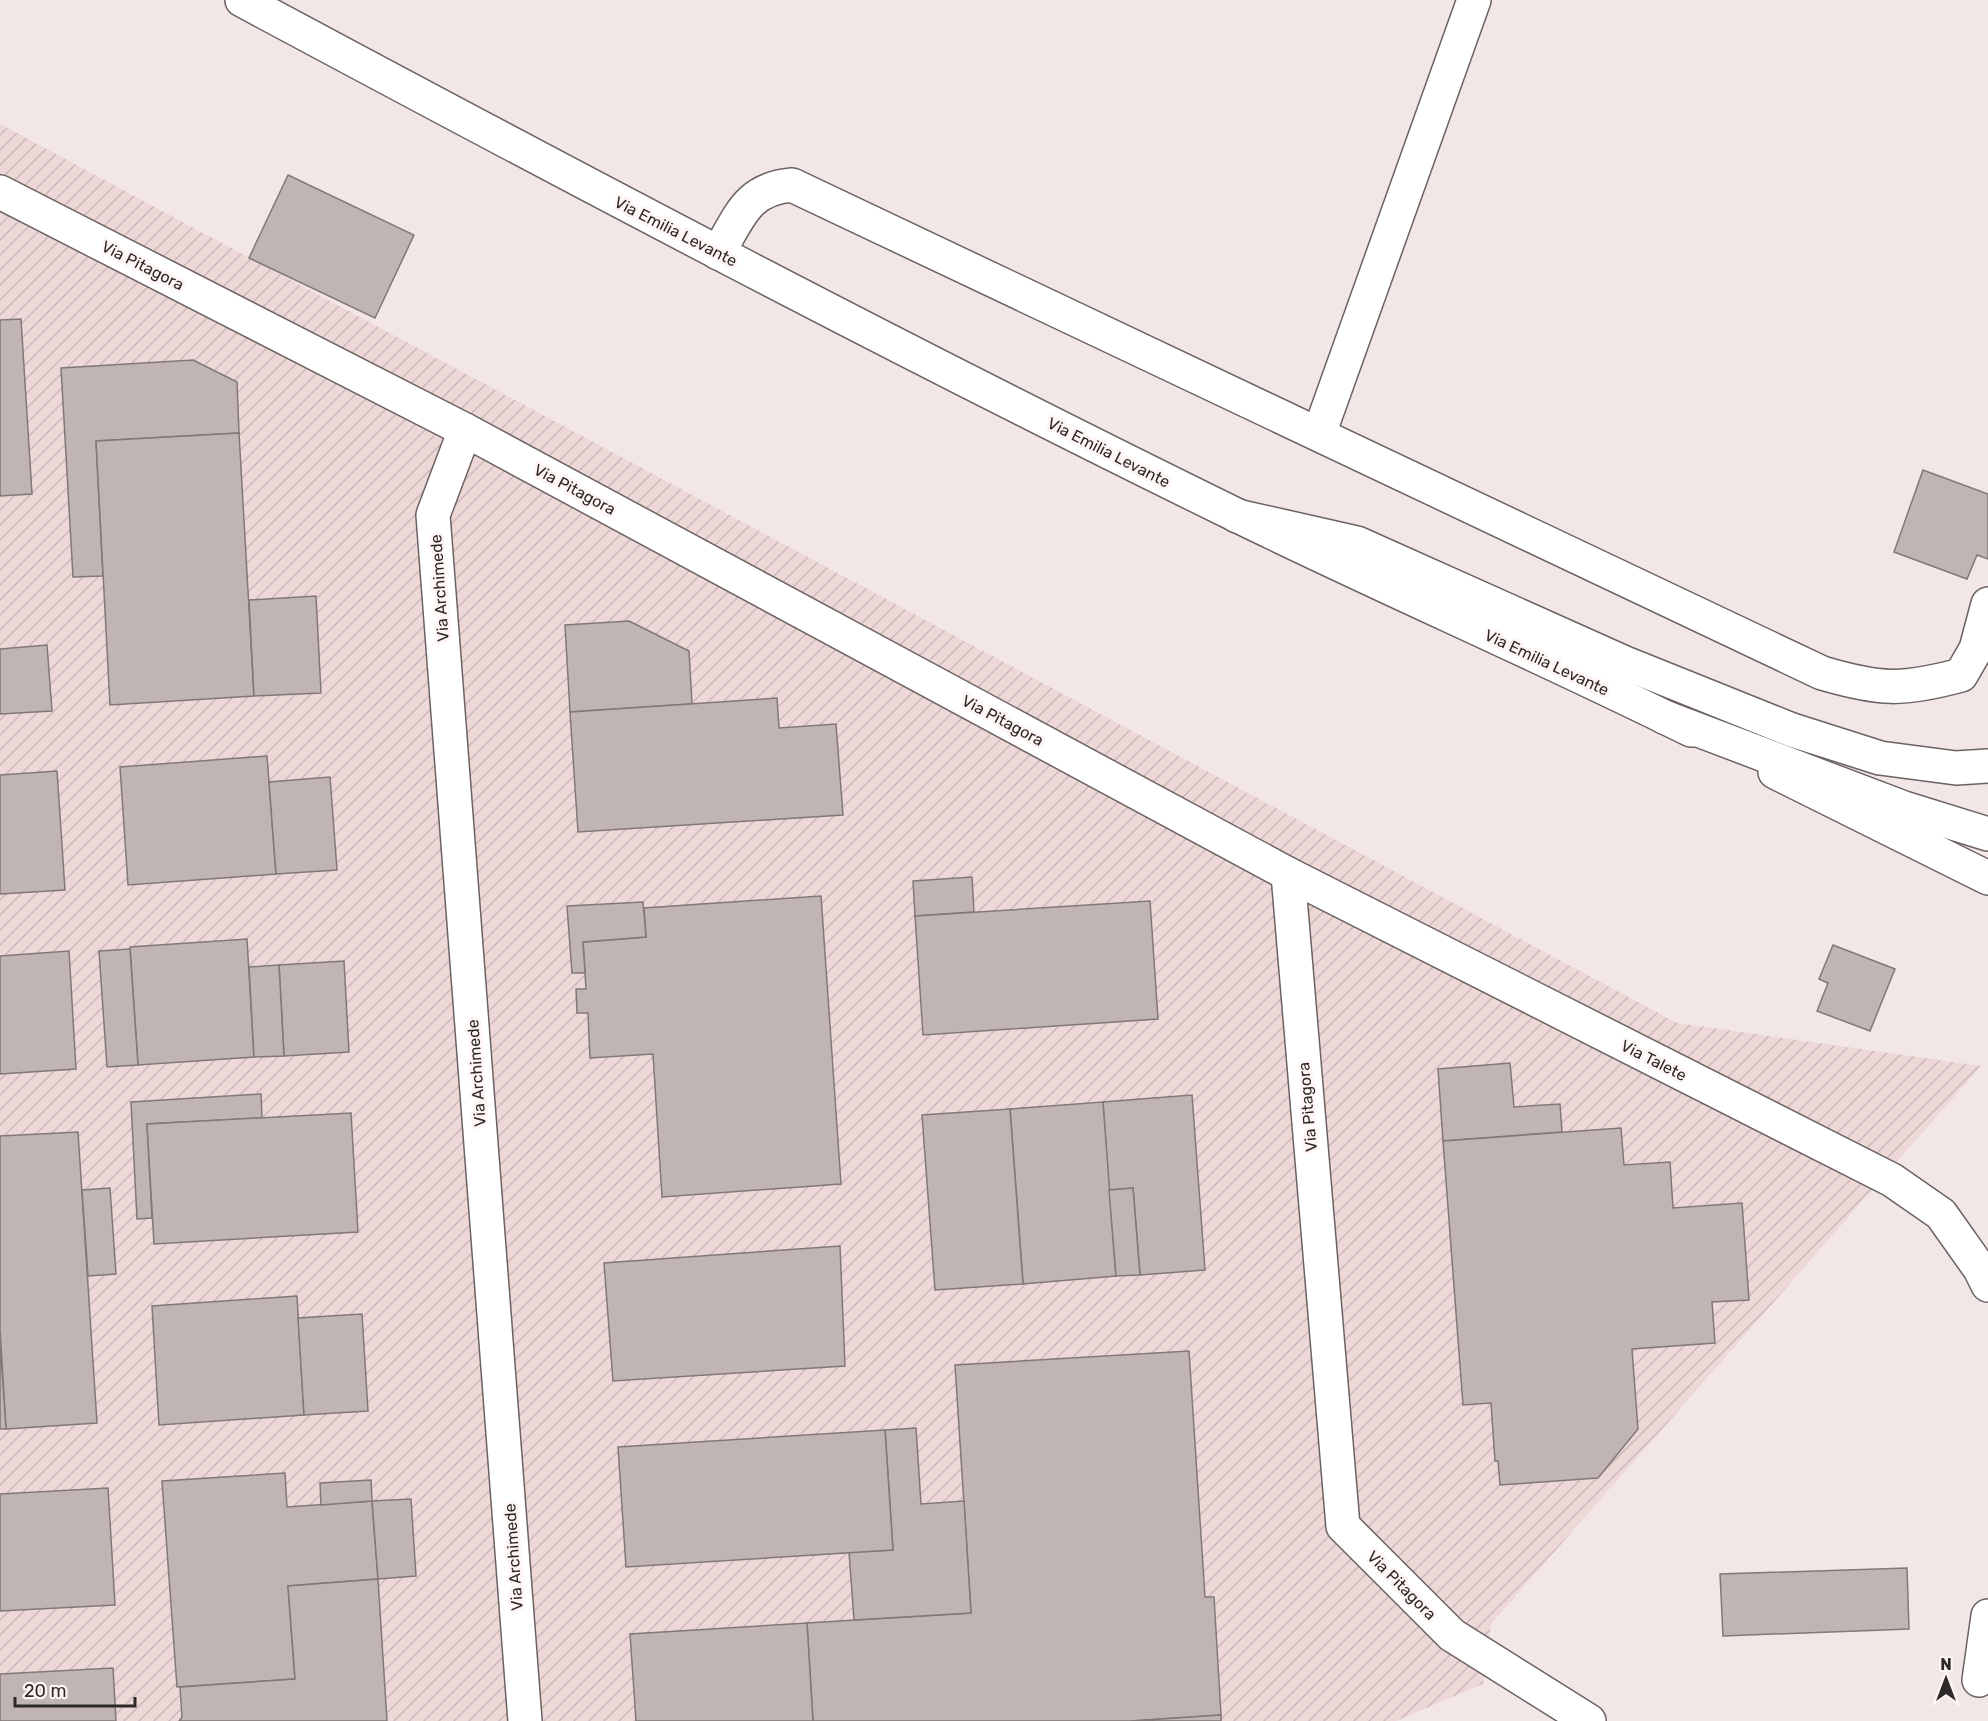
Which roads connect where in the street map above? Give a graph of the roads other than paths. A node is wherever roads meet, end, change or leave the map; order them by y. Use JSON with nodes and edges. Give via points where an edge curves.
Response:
{"nodes":[{"id":1,"x":242,"y":0,"type":"edge"},
{"id":2,"x":1474,"y":0,"type":"edge"},
{"id":3,"x":0,"y":192,"type":"edge"},
{"id":4,"x":718,"y":253,"type":"junction"},
{"id":5,"x":465,"y":430,"type":"junction"},
{"id":6,"x":1319,"y":434,"type":"junction"},
{"id":7,"x":1237,"y":516,"type":"junction"},
{"id":8,"x":1988,"y":604,"type":"edge"},
{"id":9,"x":1664,"y":717,"type":"junction"},
{"id":10,"x":1988,"y":766,"type":"edge"},
{"id":11,"x":1988,"y":834,"type":"edge"},
{"id":12,"x":1288,"y":874,"type":"junction"},
{"id":13,"x":1988,"y":878,"type":"edge"},
{"id":14,"x":1988,"y":1285,"type":"edge"},
{"id":15,"x":1988,"y":1616,"type":"edge"},
{"id":16,"x":1979,"y":1680,"type":"dead end"},
{"id":17,"x":525,"y":1721,"type":"edge"},
{"id":18,"x":1589,"y":1721,"type":"edge"}],
"edges":[{"from":1,"to":4,"type":"main road","name":"Via Emilia Levante"},
{"from":2,"to":6,"type":"main road"},
{"from":3,"to":5,"type":"main road","name":"Via Pitagora"},
{"from":4,"to":6,"type":"main road","via":[[751,198],[776,186],[792,185]]},
{"from":4,"to":7,"type":"main road","name":"Via Emilia Levante"},
{"from":5,"to":12,"type":"main road","name":"Via Pitagora"},
{"from":5,"to":17,"type":"main road","name":"Via Archimede","via":[[433,515]]},
{"from":6,"to":8,"type":"main road","via":[[1822,673],[1869,687],[1918,687],[1961,675],[1976,649]]},
{"from":7,"to":9,"type":"main road","name":"Via Emilia Levante"},
{"from":7,"to":10,"type":"main road","via":[[1357,543],[1625,663],[1792,730],[1880,758],[1956,768]]},
{"from":9,"to":11,"type":"main road","via":[[1904,808]]},
{"from":9,"to":13,"type":"main road","name":"Via Emilia Levante"},
{"from":12,"to":14,"type":"main road","name":"Via Talete","via":[[1892,1180],[1941,1214]]},
{"from":12,"to":18,"type":"main road","name":"Via Pitagora","via":[[1343,1527],[1452,1635]]},
{"from":15,"to":16,"type":"main road"}]}
